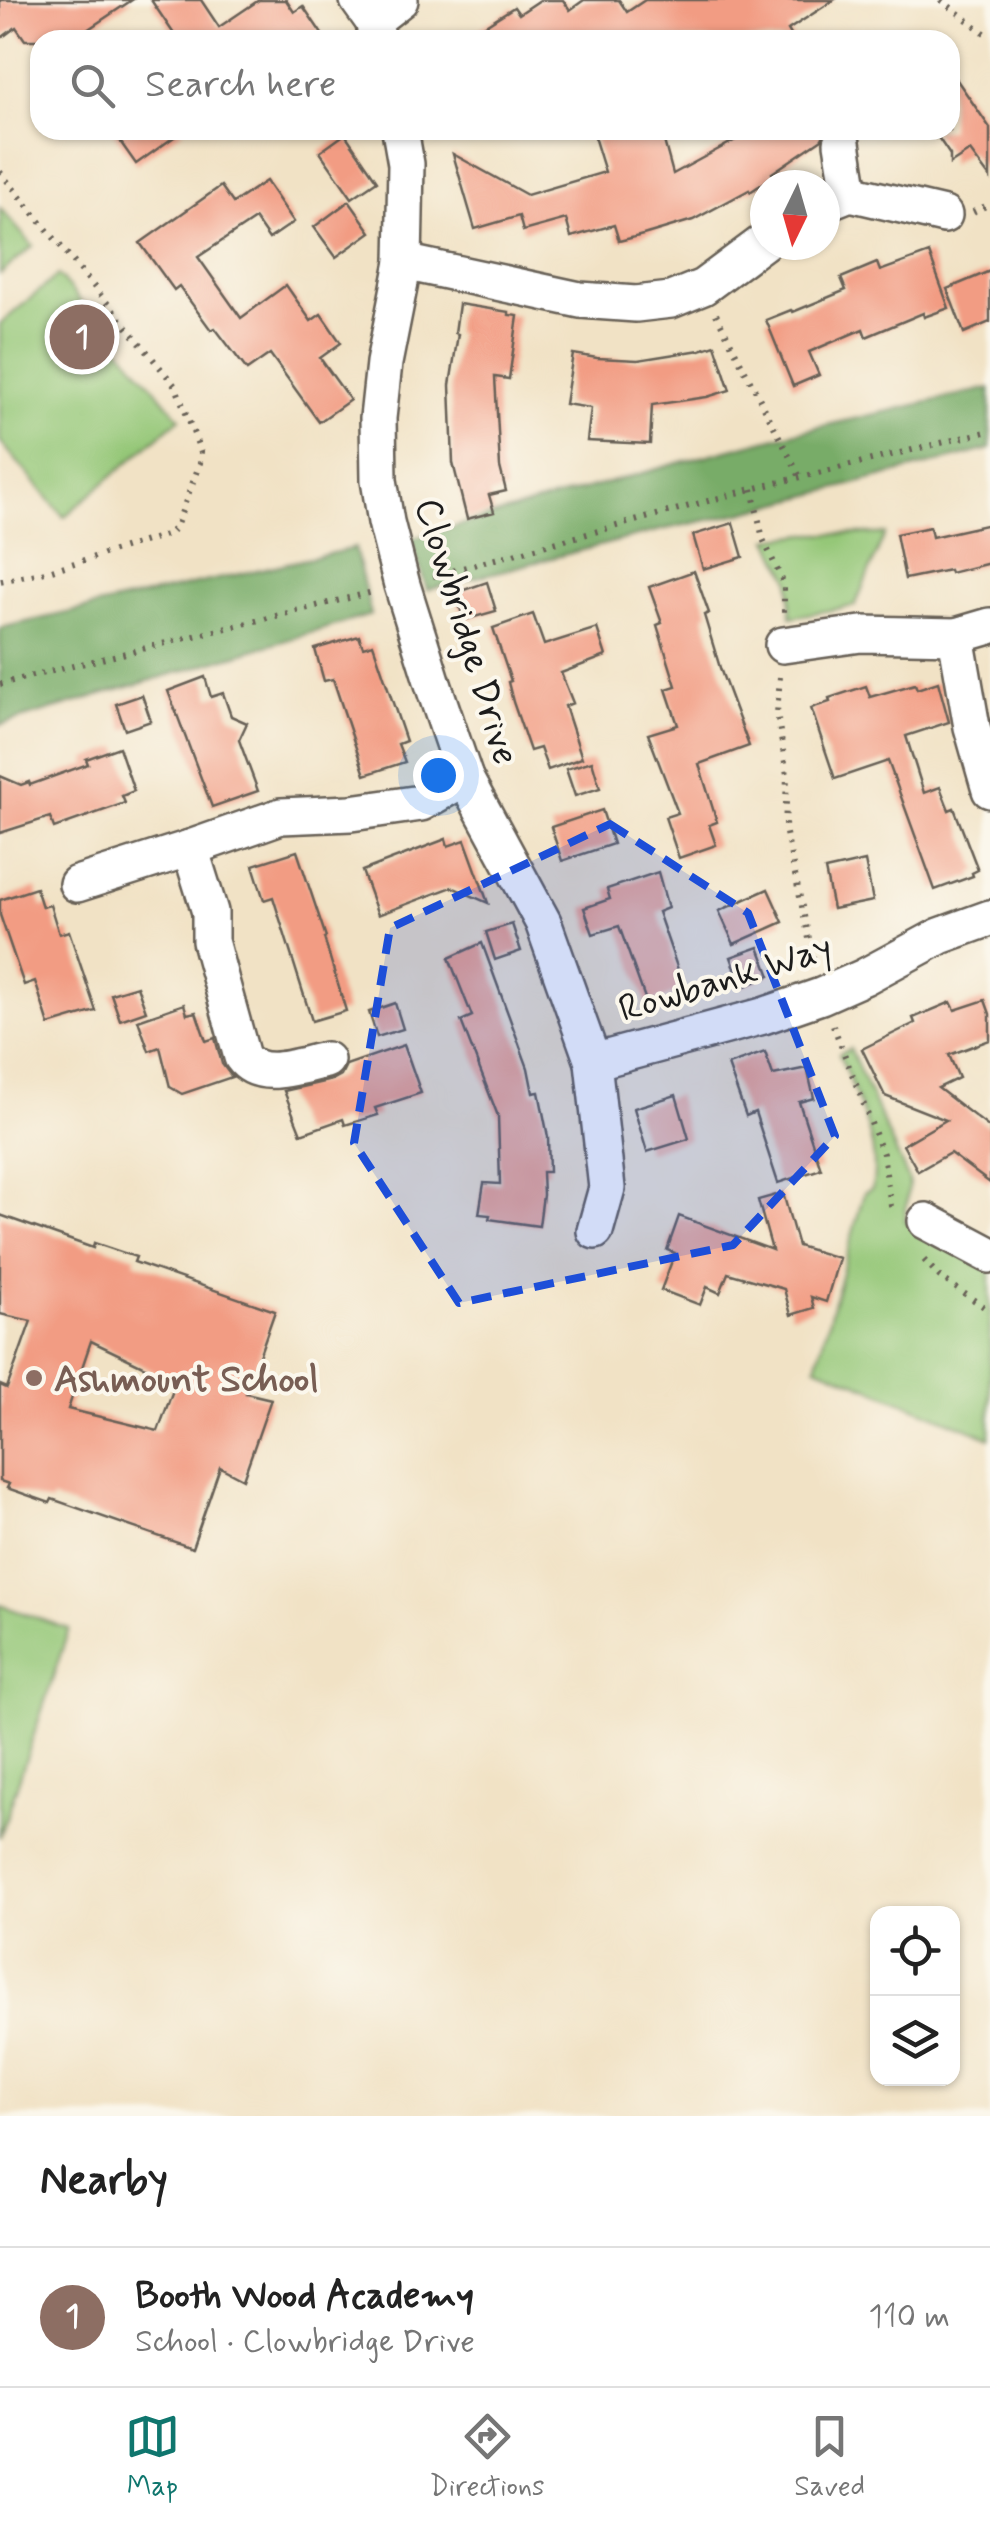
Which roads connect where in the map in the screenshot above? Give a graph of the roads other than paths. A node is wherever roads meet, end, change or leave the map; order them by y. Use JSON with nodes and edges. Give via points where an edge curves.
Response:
{"nodes":[{"id":1,"x":402,"y":140,"type":"edge"},
{"id":2,"x":842,"y":143,"type":"dead end"},
{"id":3,"x":840,"y":170,"type":"edge"},
{"id":4,"x":840,"y":198,"type":"edge"},
{"id":5,"x":944,"y":214,"type":"dead end"},
{"id":6,"x":750,"y":252,"type":"edge"},
{"id":7,"x":404,"y":262,"type":"junction"},
{"id":8,"x":990,"y":626,"type":"edge"},
{"id":9,"x":956,"y":636,"type":"junction"},
{"id":10,"x":783,"y":645,"type":"road end"},
{"id":11,"x":465,"y":778,"type":"junction"},
{"id":12,"x":990,"y":790,"type":"edge"},
{"id":13,"x":190,"y":848,"type":"junction"},
{"id":14,"x":77,"y":884,"type":"dead end"},
{"id":15,"x":990,"y":918,"type":"edge"},
{"id":16,"x":326,"y":1060,"type":"dead end"},
{"id":17,"x":593,"y":1062,"type":"junction"},
{"id":18,"x":912,"y":1220,"type":"road end"},
{"id":19,"x":595,"y":1231,"type":"dead end"},
{"id":20,"x":990,"y":1255,"type":"edge"}],
"edges":[{"from":1,"to":7,"type":"street","name":"Clowbridge Drive"},
{"from":2,"to":3,"type":"street"},
{"from":4,"to":5,"type":"street"},
{"from":6,"to":7,"type":"street","via":[[702,287],[636,304],[580,300]]},
{"from":7,"to":11,"type":"street","name":"Clowbridge Drive","via":[[384,363],[380,480],[402,584]]},
{"from":8,"to":9,"type":"street"},
{"from":9,"to":10,"type":"street","via":[[861,634]]},
{"from":9,"to":12,"type":"street"},
{"from":11,"to":13,"type":"street","via":[[421,803],[280,816]]},
{"from":11,"to":17,"type":"street","name":"Clowbridge Drive","via":[[542,922]]},
{"from":13,"to":14,"type":"street"},
{"from":13,"to":16,"type":"street","via":[[242,1057],[263,1071]]},
{"from":15,"to":17,"type":"street","name":"Rowbank Way","via":[[822,996]]},
{"from":17,"to":19,"type":"street","name":"Clowbridge Drive","via":[[607,1188]]},
{"from":18,"to":20,"type":"street"}]}
